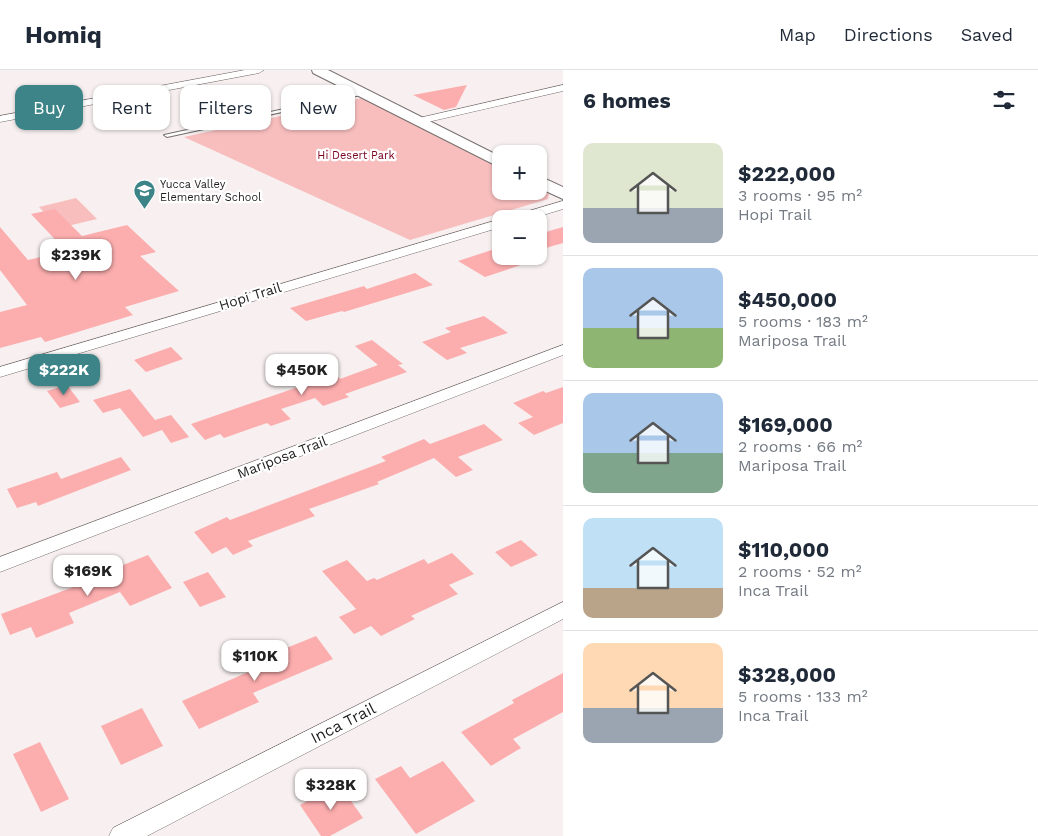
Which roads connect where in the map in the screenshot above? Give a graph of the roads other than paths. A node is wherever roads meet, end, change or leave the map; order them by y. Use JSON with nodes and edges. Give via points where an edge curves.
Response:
{"nodes":[{"id":1,"x":259,"y":70,"type":"edge"},
{"id":2,"x":318,"y":70,"type":"edge"},
{"id":3,"x":563,"y":88,"type":"edge"},
{"id":4,"x":363,"y":93,"type":"junction"},
{"id":5,"x":0,"y":119,"type":"edge"},
{"id":6,"x":419,"y":121,"type":"junction"},
{"id":7,"x":167,"y":135,"type":"dead end"},
{"id":8,"x":492,"y":158,"type":"edge"},
{"id":9,"x":547,"y":186,"type":"edge"},
{"id":10,"x":563,"y":194,"type":"edge"},
{"id":11,"x":563,"y":205,"type":"edge"},
{"id":12,"x":546,"y":210,"type":"edge"},
{"id":13,"x":492,"y":226,"type":"edge"},
{"id":14,"x":563,"y":350,"type":"edge"},
{"id":15,"x":0,"y":372,"type":"edge"},
{"id":16,"x":0,"y":565,"type":"edge"},
{"id":17,"x":563,"y":610,"type":"edge"},
{"id":18,"x":122,"y":836,"type":"edge"}],
"edges":[{"from":1,"to":5,"type":"street"},
{"from":2,"to":4,"type":"street"},
{"from":3,"to":6,"type":"street"},
{"from":4,"to":6,"type":"street"},
{"from":4,"to":7,"type":"lane"},
{"from":6,"to":8,"type":"street"},
{"from":9,"to":10,"type":"street"},
{"from":11,"to":12,"type":"street"},
{"from":13,"to":15,"type":"street","name":"Hopi Trail"},
{"from":14,"to":16,"type":"street","name":"Mariposa Trail"},
{"from":17,"to":18,"type":"street","name":"Inca Trail"}]}
